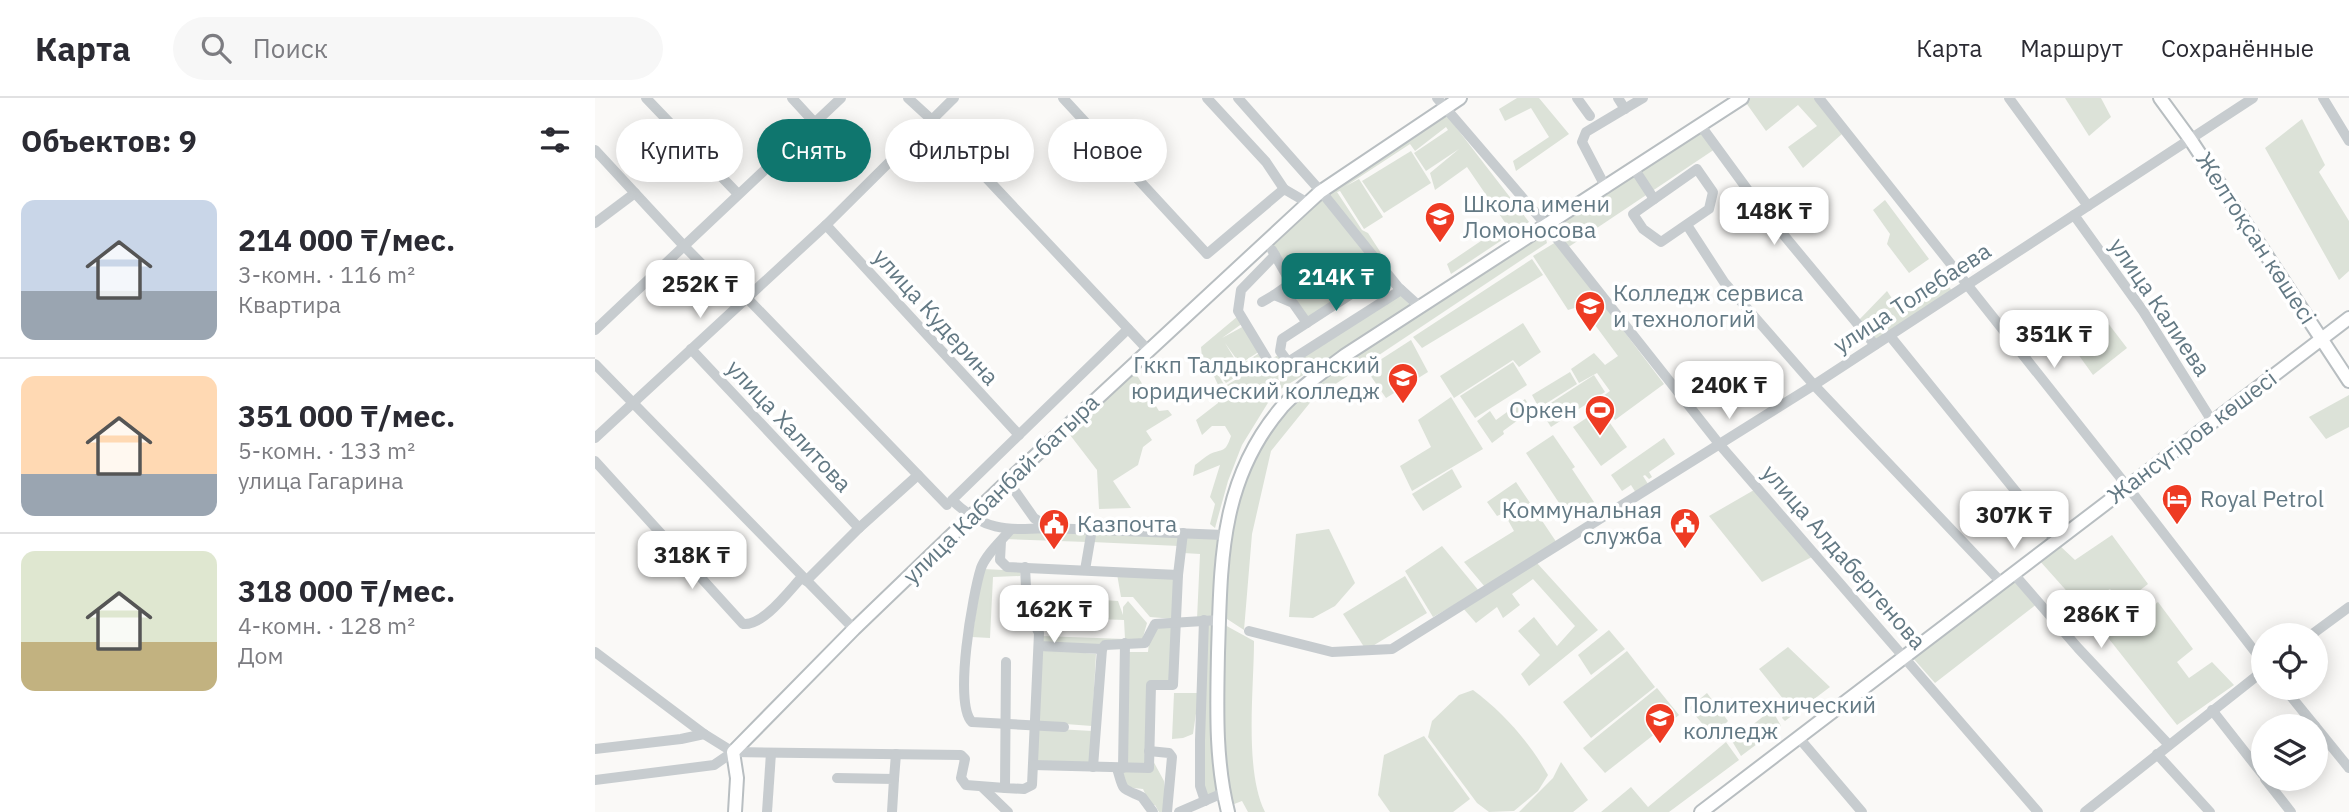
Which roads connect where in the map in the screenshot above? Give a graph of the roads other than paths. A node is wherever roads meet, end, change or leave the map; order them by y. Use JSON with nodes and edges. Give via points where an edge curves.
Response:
{"nodes":[{"id":1,"x":646,"y":98,"type":"edge"},
{"id":2,"x":792,"y":98,"type":"edge"},
{"id":3,"x":841,"y":98,"type":"edge"},
{"id":4,"x":908,"y":98,"type":"edge"},
{"id":5,"x":954,"y":98,"type":"edge"},
{"id":6,"x":1063,"y":98,"type":"edge"},
{"id":7,"x":1207,"y":98,"type":"edge"},
{"id":8,"x":1238,"y":98,"type":"edge"},
{"id":9,"x":1460,"y":98,"type":"edge"},
{"id":10,"x":1577,"y":98,"type":"edge"},
{"id":11,"x":1618,"y":98,"type":"edge"},
{"id":12,"x":1643,"y":98,"type":"edge"},
{"id":13,"x":1742,"y":98,"type":"edge"},
{"id":14,"x":1819,"y":98,"type":"edge"},
{"id":15,"x":2009,"y":98,"type":"edge"},
{"id":16,"x":2160,"y":98,"type":"edge"},
{"id":17,"x":2253,"y":98,"type":"edge"},
{"id":18,"x":2323,"y":98,"type":"edge"},
{"id":19,"x":1441,"y":103,"type":"edge"},
{"id":20,"x":1625,"y":109,"type":"junction"},
{"id":21,"x":1590,"y":116,"type":"dead end"},
{"id":22,"x":811,"y":119,"type":"edge"},
{"id":23,"x":817,"y":119,"type":"edge"},
{"id":24,"x":931,"y":119,"type":"edge"},
{"id":25,"x":933,"y":119,"type":"edge"},
{"id":26,"x":1701,"y":125,"type":"junction"},
{"id":27,"x":2190,"y":139,"type":"junction"},
{"id":28,"x":2349,"y":141,"type":"edge"},
{"id":29,"x":595,"y":150,"type":"edge"},
{"id":30,"x":885,"y":167,"type":"edge"},
{"id":31,"x":1635,"y":170,"type":"junction"},
{"id":32,"x":757,"y":176,"type":"edge"},
{"id":33,"x":990,"y":182,"type":"edge"},
{"id":34,"x":1606,"y":188,"type":"junction"},
{"id":35,"x":1284,"y":189,"type":"junction"},
{"id":36,"x":1320,"y":191,"type":"junction"},
{"id":37,"x":635,"y":193,"type":"junction"},
{"id":38,"x":738,"y":194,"type":"junction"},
{"id":39,"x":1654,"y":199,"type":"junction"},
{"id":40,"x":1308,"y":203,"type":"junction"},
{"id":41,"x":2088,"y":206,"type":"junction"},
{"id":42,"x":2074,"y":215,"type":"junction"},
{"id":43,"x":595,"y":223,"type":"edge"},
{"id":44,"x":826,"y":225,"type":"junction"},
{"id":45,"x":1546,"y":225,"type":"junction"},
{"id":46,"x":1687,"y":225,"type":"junction"},
{"id":47,"x":1267,"y":241,"type":"junction"},
{"id":48,"x":684,"y":246,"type":"junction"},
{"id":49,"x":1275,"y":255,"type":"junction"},
{"id":50,"x":1385,"y":272,"type":"junction"},
{"id":51,"x":1372,"y":281,"type":"junction"},
{"id":52,"x":1968,"y":285,"type":"junction"},
{"id":53,"x":1402,"y":290,"type":"junction"},
{"id":54,"x":1274,"y":295,"type":"junction"},
{"id":55,"x":743,"y":300,"type":"junction"},
{"id":56,"x":1385,"y":300,"type":"junction"},
{"id":57,"x":1262,"y":302,"type":"dead end"},
{"id":58,"x":1420,"y":307,"type":"junction"},
{"id":59,"x":2349,"y":318,"type":"edge"},
{"id":60,"x":1307,"y":323,"type":"junction"},
{"id":61,"x":595,"y":330,"type":"edge"},
{"id":62,"x":1128,"y":330,"type":"junction"},
{"id":63,"x":1889,"y":336,"type":"junction"},
{"id":64,"x":2322,"y":339,"type":"junction"},
{"id":65,"x":1875,"y":345,"type":"junction"},
{"id":66,"x":691,"y":349,"type":"junction"},
{"id":67,"x":1148,"y":350,"type":"junction"},
{"id":68,"x":1267,"y":359,"type":"dead end"},
{"id":69,"x":595,"y":364,"type":"edge"},
{"id":70,"x":2349,"y":381,"type":"edge"},
{"id":71,"x":1814,"y":385,"type":"junction"},
{"id":72,"x":633,"y":404,"type":"junction"},
{"id":73,"x":2212,"y":421,"type":"junction"},
{"id":74,"x":1019,"y":435,"type":"junction"},
{"id":75,"x":595,"y":438,"type":"edge"},
{"id":76,"x":1720,"y":445,"type":"junction"},
{"id":77,"x":595,"y":461,"type":"edge"},
{"id":78,"x":918,"y":475,"type":"junction"},
{"id":79,"x":1008,"y":481,"type":"junction"},
{"id":80,"x":2127,"y":486,"type":"junction"},
{"id":81,"x":947,"y":505,"type":"dead end"},
{"id":82,"x":970,"y":517,"type":"junction"},
{"id":83,"x":859,"y":528,"type":"junction"},
{"id":84,"x":1049,"y":528,"type":"junction"},
{"id":85,"x":1011,"y":529,"type":"junction"},
{"id":86,"x":1092,"y":530,"type":"junction"},
{"id":87,"x":1183,"y":533,"type":"junction"},
{"id":88,"x":1224,"y":535,"type":"junction"},
{"id":89,"x":1001,"y":541,"type":"junction"},
{"id":90,"x":2056,"y":541,"type":"junction"},
{"id":91,"x":1025,"y":568,"type":"junction"},
{"id":92,"x":1085,"y":570,"type":"junction"},
{"id":93,"x":2013,"y":573,"type":"junction"},
{"id":94,"x":1178,"y":575,"type":"junction"},
{"id":95,"x":804,"y":579,"type":"junction"},
{"id":96,"x":2001,"y":582,"type":"junction"},
{"id":97,"x":2348,"y":609,"type":"edge"},
{"id":98,"x":1204,"y":620,"type":"junction"},
{"id":99,"x":1219,"y":620,"type":"junction"},
{"id":100,"x":1176,"y":621,"type":"junction"},
{"id":101,"x":2328,"y":623,"type":"edge"},
{"id":102,"x":854,"y":629,"type":"junction"},
{"id":103,"x":1249,"y":631,"type":"dead end"},
{"id":104,"x":1125,"y":643,"type":"junction"},
{"id":105,"x":1039,"y":646,"type":"junction"},
{"id":106,"x":2251,"y":646,"type":"edge"},
{"id":107,"x":1103,"y":649,"type":"junction"},
{"id":108,"x":595,"y":652,"type":"edge"},
{"id":109,"x":1906,"y":657,"type":"junction"},
{"id":110,"x":1006,"y":662,"type":"dead end"},
{"id":111,"x":2251,"y":680,"type":"edge"},
{"id":112,"x":2294,"y":700,"type":"edge"},
{"id":113,"x":2212,"y":710,"type":"junction"},
{"id":114,"x":2305,"y":714,"type":"edge"},
{"id":115,"x":1004,"y":723,"type":"junction"},
{"id":116,"x":1036,"y":725,"type":"junction"},
{"id":117,"x":1064,"y":727,"type":"dead end"},
{"id":118,"x":704,"y":734,"type":"junction"},
{"id":119,"x":1799,"y":738,"type":"junction"},
{"id":120,"x":2328,"y":742,"type":"edge"},
{"id":121,"x":2169,"y":744,"type":"junction"},
{"id":122,"x":595,"y":749,"type":"edge"},
{"id":123,"x":1149,"y":751,"type":"junction"},
{"id":124,"x":733,"y":752,"type":"junction"},
{"id":125,"x":771,"y":753,"type":"junction"},
{"id":126,"x":896,"y":754,"type":"junction"},
{"id":127,"x":2157,"y":754,"type":"junction"},
{"id":128,"x":2251,"y":760,"type":"edge"},
{"id":129,"x":1033,"y":765,"type":"junction"},
{"id":130,"x":1093,"y":767,"type":"junction"},
{"id":131,"x":1120,"y":768,"type":"junction"},
{"id":132,"x":2349,"y":768,"type":"edge"},
{"id":133,"x":837,"y":778,"type":"dead end"},
{"id":134,"x":894,"y":779,"type":"junction"},
{"id":135,"x":595,"y":780,"type":"edge"},
{"id":136,"x":982,"y":787,"type":"junction"},
{"id":137,"x":1005,"y":788,"type":"junction"},
{"id":138,"x":2275,"y":791,"type":"edge"},
{"id":139,"x":1223,"y":793,"type":"junction"},
{"id":140,"x":1201,"y":806,"type":"edge"},
{"id":141,"x":735,"y":812,"type":"edge"},
{"id":142,"x":767,"y":812,"type":"edge"},
{"id":143,"x":892,"y":812,"type":"edge"},
{"id":144,"x":1008,"y":812,"type":"edge"},
{"id":145,"x":1153,"y":812,"type":"edge"},
{"id":146,"x":1167,"y":812,"type":"edge"},
{"id":147,"x":1179,"y":812,"type":"edge"},
{"id":148,"x":1228,"y":812,"type":"edge"},
{"id":149,"x":1701,"y":812,"type":"edge"},
{"id":150,"x":1861,"y":812,"type":"edge"},
{"id":151,"x":2038,"y":812,"type":"edge"},
{"id":152,"x":2085,"y":812,"type":"edge"},
{"id":153,"x":2210,"y":812,"type":"edge"},
{"id":154,"x":2291,"y":812,"type":"edge"}],
"edges":[{"from":1,"to":38,"type":"street"},
{"from":2,"to":22,"type":"street"},
{"from":3,"to":23,"type":"street"},
{"from":4,"to":24,"type":"street"},
{"from":5,"to":25,"type":"street"},
{"from":6,"to":35,"type":"street","via":[[1207,254]]},
{"from":7,"to":35,"type":"street","via":[[1266,162]]},
{"from":8,"to":36,"type":"street"},
{"from":9,"to":19,"type":"main road","name":"улица Кабанбай-батыра"},
{"from":10,"to":21,"type":"street"},
{"from":11,"to":20,"type":"street"},
{"from":12,"to":20,"type":"street"},
{"from":13,"to":26,"type":"main road"},
{"from":14,"to":52,"type":"street"},
{"from":15,"to":41,"type":"street"},
{"from":16,"to":27,"type":"main road","name":"Желтоқсан көшесі"},
{"from":17,"to":27,"type":"street","name":"улица Толебаева"},
{"from":18,"to":28,"type":"street"},
{"from":19,"to":36,"type":"main road","name":"улица Кабанбай-батыра"},
{"from":19,"to":45,"type":"street","name":"улица Алдабергенова"},
{"from":20,"to":34,"type":"street","via":[[1583,136]]},
{"from":26,"to":31,"type":"main road"},
{"from":26,"to":65,"type":"street","via":[[1758,204]]},
{"from":27,"to":41,"type":"street","name":"улица Толебаева"},
{"from":27,"to":64,"type":"main road","name":"Желтоқсан көшесі"},
{"from":29,"to":37,"type":"street"},
{"from":30,"to":44,"type":"street"},
{"from":31,"to":34,"type":"main road"},
{"from":31,"to":39,"type":"street"},
{"from":32,"to":38,"type":"street"},
{"from":33,"to":62,"type":"street"},
{"from":34,"to":45,"type":"main road"},
{"from":35,"to":40,"type":"street"},
{"from":36,"to":40,"type":"main road","name":"улица Кабанбай-батыра"},
{"from":36,"to":50,"type":"street"},
{"from":37,"to":43,"type":"street"},
{"from":37,"to":48,"type":"street"},
{"from":38,"to":48,"type":"street"},
{"from":39,"to":46,"type":"street","via":[[1633,214],[1643,229],[1661,242]]},
{"from":39,"to":46,"type":"street","via":[[1697,169],[1713,191],[1709,209]]},
{"from":40,"to":47,"type":"main road","name":"улица Кабанбай-батыра"},
{"from":41,"to":42,"type":"street","name":"улица Толебаева"},
{"from":42,"to":52,"type":"street","name":"улица Толебаева"},
{"from":42,"to":73,"type":"street","name":"улица Калиева","via":[[2143,311]]},
{"from":44,"to":55,"type":"street"},
{"from":44,"to":74,"type":"street","name":"улица Кудерина"},
{"from":45,"to":58,"type":"main road"},
{"from":45,"to":76,"type":"street","name":"улица Алдабергенова"},
{"from":46,"to":71,"type":"street","via":[[1724,282]]},
{"from":47,"to":49,"type":"street"},
{"from":47,"to":67,"type":"main road","name":"улица Кабанбай-батыра"},
{"from":48,"to":55,"type":"street"},
{"from":48,"to":61,"type":"street"},
{"from":49,"to":54,"type":"street","via":[[1291,283]]},
{"from":49,"to":68,"type":"street","via":[[1241,290],[1238,311]]},
{"from":50,"to":51,"type":"street"},
{"from":50,"to":53,"type":"street"},
{"from":51,"to":56,"type":"street"},
{"from":51,"to":60,"type":"street"},
{"from":52,"to":63,"type":"street","name":"улица Толебаева"},
{"from":52,"to":80,"type":"street"},
{"from":53,"to":56,"type":"street"},
{"from":53,"to":58,"type":"street"},
{"from":54,"to":57,"type":"street"},
{"from":54,"to":60,"type":"street","via":[[1293,303]]},
{"from":55,"to":66,"type":"street"},
{"from":55,"to":78,"type":"street"},
{"from":56,"to":60,"type":"street","via":[[1288,362],[1280,351],[1282,339]]},
{"from":58,"to":88,"type":"main road","via":[[1318,375],[1282,407],[1242,471]]},
{"from":59,"to":64,"type":"main road","name":"Жансүгіров көшесі"},
{"from":62,"to":67,"type":"street"},
{"from":62,"to":74,"type":"street"},
{"from":63,"to":65,"type":"street","name":"улица Толебаева"},
{"from":63,"to":90,"type":"street"},
{"from":64,"to":70,"type":"main road","name":"Желтоқсан көшесі"},
{"from":64,"to":73,"type":"main road","name":"Жансүгіров көшесі"},
{"from":65,"to":71,"type":"street","name":"улица Толебаева"},
{"from":66,"to":72,"type":"street"},
{"from":66,"to":83,"type":"street","name":"улица Халитова"},
{"from":67,"to":79,"type":"main road","name":"улица Кабанбай-батыра"},
{"from":69,"to":72,"type":"street"},
{"from":71,"to":76,"type":"street","name":"улица Толебаева"},
{"from":71,"to":96,"type":"street"},
{"from":72,"to":75,"type":"street"},
{"from":72,"to":95,"type":"street"},
{"from":73,"to":80,"type":"main road","name":"Жансүгіров көшесі"},
{"from":74,"to":82,"type":"street","via":[[952,500]]},
{"from":76,"to":103,"type":"street","name":"улица Толебаева","via":[[1392,649],[1332,652]]},
{"from":76,"to":109,"type":"street","name":"улица Алдабергенова"},
{"from":77,"to":95,"type":"street","via":[[743,624],[762,619]]},
{"from":78,"to":81,"type":"street"},
{"from":78,"to":83,"type":"street"},
{"from":79,"to":82,"type":"main road","name":"улица Кабанбай-батыра"},
{"from":79,"to":84,"type":"street","via":[[1034,518]]},
{"from":80,"to":90,"type":"main road","name":"Жансүгіров көшесі"},
{"from":80,"to":106,"type":"street"},
{"from":82,"to":85,"type":"street"},
{"from":82,"to":102,"type":"main road","name":"улица Кабанбай-батыра"},
{"from":83,"to":95,"type":"street"},
{"from":84,"to":85,"type":"street"},
{"from":84,"to":86,"type":"street"},
{"from":85,"to":89,"type":"street"},
{"from":86,"to":87,"type":"street"},
{"from":86,"to":92,"type":"street"},
{"from":87,"to":88,"type":"street"},
{"from":87,"to":94,"type":"street"},
{"from":88,"to":99,"type":"main road"},
{"from":89,"to":91,"type":"street","via":[[1002,564]]},
{"from":89,"to":115,"type":"street","via":[[982,565],[964,660],[968,718]]},
{"from":90,"to":93,"type":"main road","name":"Жансүгіров көшесі"},
{"from":91,"to":92,"type":"street"},
{"from":91,"to":105,"type":"street","via":[[1027,608],[1039,633]]},
{"from":92,"to":94,"type":"street"},
{"from":93,"to":96,"type":"main road","name":"Жансүгіров көшесі"},
{"from":93,"to":121,"type":"street"},
{"from":94,"to":100,"type":"street"},
{"from":95,"to":102,"type":"street"},
{"from":96,"to":109,"type":"main road","name":"Жансүгіров көшесі"},
{"from":97,"to":101,"type":"street"},
{"from":98,"to":99,"type":"street"},
{"from":98,"to":100,"type":"street"},
{"from":98,"to":140,"type":"street"},
{"from":99,"to":139,"type":"main road","via":[[1217,733]]},
{"from":100,"to":104,"type":"street","via":[[1155,624],[1145,643]]},
{"from":100,"to":123,"type":"street","via":[[1173,685],[1151,685]]},
{"from":102,"to":124,"type":"main road","name":"улица Кабанбай-батыра"},
{"from":104,"to":107,"type":"street","via":[[1108,644]]},
{"from":104,"to":131,"type":"street"},
{"from":105,"to":107,"type":"street"},
{"from":105,"to":116,"type":"street"},
{"from":107,"to":130,"type":"street"},
{"from":108,"to":118,"type":"street"},
{"from":109,"to":119,"type":"main road","name":"Жансүгіров көшесі"},
{"from":109,"to":151,"type":"street","name":"улица Алдабергенова"},
{"from":110,"to":115,"type":"street"},
{"from":111,"to":113,"type":"street"},
{"from":112,"to":114,"type":"street"},
{"from":113,"to":121,"type":"street"},
{"from":113,"to":128,"type":"street"},
{"from":115,"to":116,"type":"street"},
{"from":115,"to":137,"type":"street"},
{"from":116,"to":117,"type":"street"},
{"from":116,"to":129,"type":"street"},
{"from":118,"to":122,"type":"street"},
{"from":118,"to":124,"type":"street"},
{"from":119,"to":149,"type":"main road","name":"Жансүгіров көшесі"},
{"from":119,"to":150,"type":"street"},
{"from":120,"to":132,"type":"street"},
{"from":121,"to":127,"type":"street"},
{"from":123,"to":131,"type":"street","via":[[1149,768]]},
{"from":123,"to":146,"type":"street","via":[[1172,757]]},
{"from":124,"to":125,"type":"street"},
{"from":124,"to":135,"type":"street","via":[[714,765]]},
{"from":124,"to":141,"type":"main road"},
{"from":125,"to":126,"type":"street"},
{"from":125,"to":142,"type":"street"},
{"from":126,"to":134,"type":"street"},
{"from":126,"to":136,"type":"street","via":[[961,755],[965,759],[963,783]]},
{"from":127,"to":152,"type":"street"},
{"from":127,"to":153,"type":"street"},
{"from":129,"to":130,"type":"street"},
{"from":129,"to":137,"type":"street","via":[[1032,785]]},
{"from":130,"to":131,"type":"street"},
{"from":131,"to":145,"type":"street","via":[[1123,789],[1142,797]]},
{"from":133,"to":134,"type":"street"},
{"from":134,"to":143,"type":"street"},
{"from":136,"to":137,"type":"street"},
{"from":136,"to":144,"type":"street"},
{"from":138,"to":154,"type":"street"},
{"from":139,"to":140,"type":"street"},
{"from":139,"to":148,"type":"main road"},
{"from":140,"to":147,"type":"street"}]}
